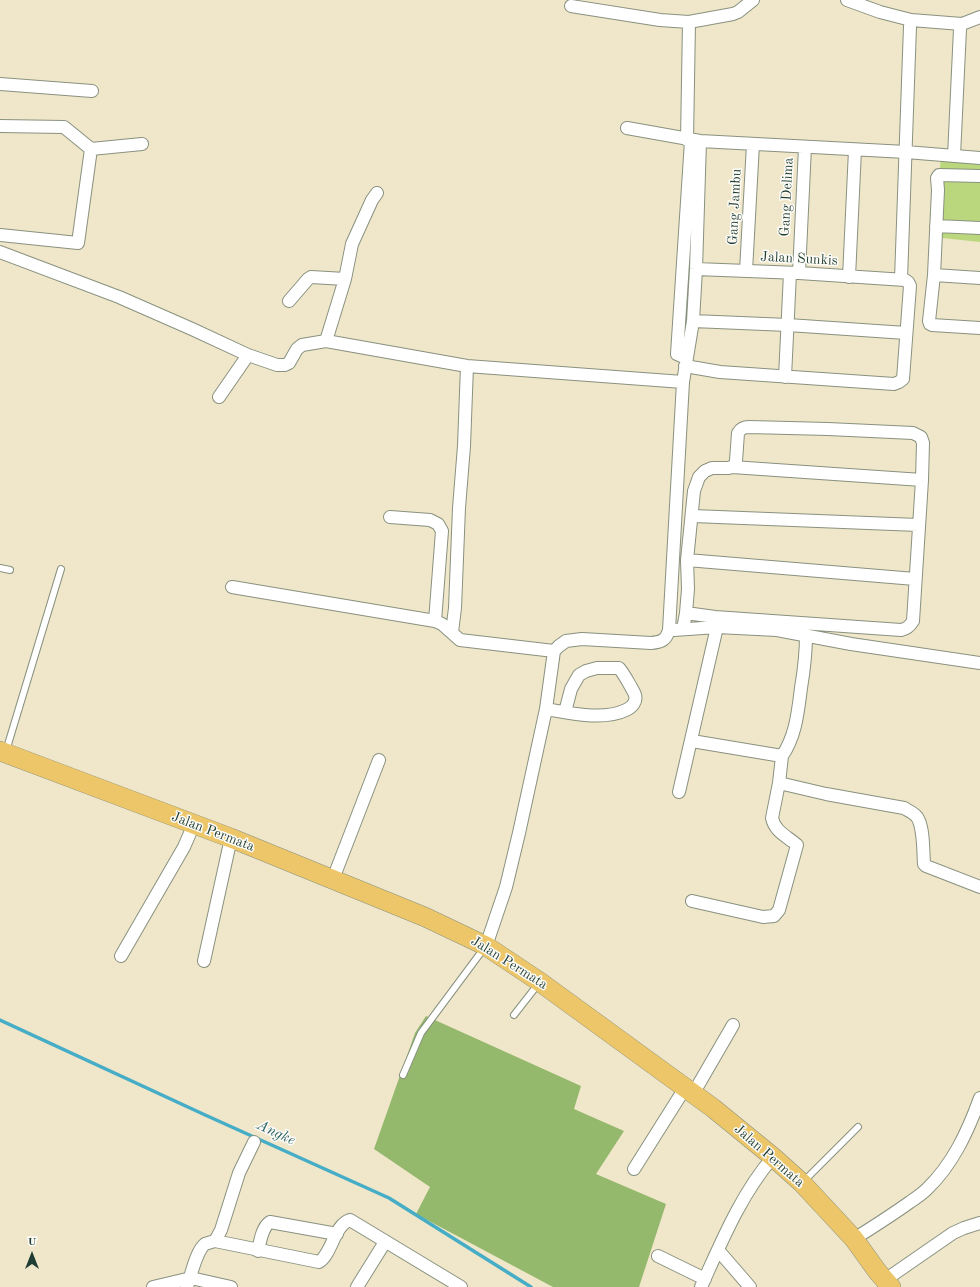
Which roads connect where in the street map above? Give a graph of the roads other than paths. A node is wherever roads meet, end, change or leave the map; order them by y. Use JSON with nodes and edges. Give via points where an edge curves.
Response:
{"nodes":[{"id":1,"x":753,"y":0,"type":"edge"},
{"id":2,"x":847,"y":0,"type":"edge"},
{"id":3,"x":571,"y":6,"type":"dead end"},
{"id":4,"x":980,"y":18,"type":"edge"},
{"id":5,"x":689,"y":22,"type":"junction"},
{"id":6,"x":910,"y":26,"type":"dead end"},
{"id":7,"x":960,"y":29,"type":"dead end"},
{"id":8,"x":0,"y":84,"type":"edge"},
{"id":9,"x":92,"y":91,"type":"dead end"},
{"id":10,"x":0,"y":126,"type":"edge"},
{"id":11,"x":627,"y":128,"type":"dead end"},
{"id":12,"x":693,"y":140,"type":"junction"},
{"id":13,"x":142,"y":144,"type":"dead end"},
{"id":14,"x":753,"y":144,"type":"junction"},
{"id":15,"x":805,"y":146,"type":"junction"},
{"id":16,"x":91,"y":149,"type":"junction"},
{"id":17,"x":855,"y":150,"type":"junction"},
{"id":18,"x":906,"y":152,"type":"junction"},
{"id":19,"x":954,"y":156,"type":"junction"},
{"id":20,"x":980,"y":158,"type":"edge"},
{"id":21,"x":980,"y":176,"type":"edge"},
{"id":22,"x":377,"y":193,"type":"dead end"},
{"id":23,"x":936,"y":226,"type":"junction"},
{"id":24,"x":980,"y":228,"type":"edge"},
{"id":25,"x":0,"y":235,"type":"edge"},
{"id":26,"x":0,"y":252,"type":"edge"},
{"id":27,"x":696,"y":269,"type":"junction"},
{"id":28,"x":746,"y":271,"type":"junction"},
{"id":29,"x":794,"y":273,"type":"junction"},
{"id":30,"x":934,"y":275,"type":"junction"},
{"id":31,"x":849,"y":277,"type":"junction"},
{"id":32,"x":980,"y":278,"type":"edge"},
{"id":33,"x":901,"y":279,"type":"junction"},
{"id":34,"x":345,"y":280,"type":"junction"},
{"id":35,"x":695,"y":290,"type":"junction"},
{"id":36,"x":681,"y":291,"type":"junction"},
{"id":37,"x":289,"y":301,"type":"dead end"},
{"id":38,"x":693,"y":321,"type":"junction"},
{"id":39,"x":788,"y":325,"type":"junction"},
{"id":40,"x":980,"y":328,"type":"edge"},
{"id":41,"x":906,"y":334,"type":"junction"},
{"id":42,"x":326,"y":341,"type":"junction"},
{"id":43,"x":248,"y":356,"type":"junction"},
{"id":44,"x":686,"y":362,"type":"junction"},
{"id":45,"x":467,"y":366,"type":"junction"},
{"id":46,"x":785,"y":377,"type":"junction"},
{"id":47,"x":682,"y":382,"type":"junction"},
{"id":48,"x":219,"y":397,"type":"dead end"},
{"id":49,"x":732,"y":467,"type":"junction"},
{"id":50,"x":922,"y":480,"type":"junction"},
{"id":51,"x":693,"y":516,"type":"junction"},
{"id":52,"x":390,"y":517,"type":"dead end"},
{"id":53,"x":918,"y":524,"type":"junction"},
{"id":54,"x":687,"y":560,"type":"junction"},
{"id":55,"x":0,"y":568,"type":"edge"},
{"id":56,"x":61,"y":569,"type":"dead end"},
{"id":57,"x":10,"y":570,"type":"dead end"},
{"id":58,"x":915,"y":578,"type":"junction"},
{"id":59,"x":232,"y":587,"type":"dead end"},
{"id":60,"x":686,"y":613,"type":"junction"},
{"id":61,"x":435,"y":621,"type":"junction"},
{"id":62,"x":717,"y":627,"type":"junction"},
{"id":63,"x":682,"y":629,"type":"junction"},
{"id":64,"x":669,"y":630,"type":"junction"},
{"id":65,"x":452,"y":632,"type":"junction"},
{"id":66,"x":806,"y":635,"type":"junction"},
{"id":67,"x":554,"y":651,"type":"junction"},
{"id":68,"x":980,"y":663,"type":"edge"},
{"id":69,"x":546,"y":709,"type":"junction"},
{"id":70,"x":565,"y":712,"type":"junction"},
{"id":71,"x":692,"y":741,"type":"junction"},
{"id":72,"x":2,"y":752,"type":"edge"},
{"id":73,"x":782,"y":756,"type":"junction"},
{"id":74,"x":379,"y":760,"type":"dead end"},
{"id":75,"x":779,"y":783,"type":"junction"},
{"id":76,"x":679,"y":792,"type":"dead end"},
{"id":77,"x":194,"y":824,"type":"junction"},
{"id":78,"x":231,"y":838,"type":"junction"},
{"id":79,"x":333,"y":880,"type":"junction"},
{"id":80,"x":980,"y":887,"type":"edge"},
{"id":81,"x":692,"y":901,"type":"dead end"},
{"id":82,"x":486,"y":946,"type":"junction"},
{"id":83,"x":121,"y":956,"type":"dead end"},
{"id":84,"x":204,"y":961,"type":"dead end"},
{"id":85,"x":540,"y":982,"type":"junction"},
{"id":86,"x":514,"y":1015,"type":"dead end"},
{"id":87,"x":733,"y":1025,"type":"dead end"},
{"id":88,"x":404,"y":1075,"type":"dead end"},
{"id":89,"x":689,"y":1091,"type":"junction"},
{"id":90,"x":980,"y":1098,"type":"edge"},
{"id":91,"x":858,"y":1127,"type":"dead end"},
{"id":92,"x":254,"y":1142,"type":"dead end"},
{"id":93,"x":773,"y":1157,"type":"junction"},
{"id":94,"x":634,"y":1169,"type":"dead end"},
{"id":95,"x":802,"y":1183,"type":"junction"},
{"id":96,"x":980,"y":1223,"type":"edge"},
{"id":97,"x":337,"y":1234,"type":"junction"},
{"id":98,"x":854,"y":1239,"type":"junction"},
{"id":99,"x":215,"y":1241,"type":"junction"},
{"id":100,"x":385,"y":1242,"type":"junction"},
{"id":101,"x":718,"y":1250,"type":"junction"},
{"id":102,"x":258,"y":1251,"type":"junction"},
{"id":103,"x":658,"y":1256,"type":"dead end"},
{"id":104,"x":189,"y":1283,"type":"edge"},
{"id":105,"x":703,"y":1283,"type":"edge"},
{"id":106,"x":888,"y":1284,"type":"edge"},
{"id":107,"x":363,"y":1285,"type":"edge"},
{"id":108,"x":153,"y":1287,"type":"edge"},
{"id":109,"x":232,"y":1287,"type":"edge"},
{"id":110,"x":461,"y":1287,"type":"edge"},
{"id":111,"x":750,"y":1287,"type":"edge"}],
"edges":[{"from":1,"to":5,"type":"street","via":[[733,14]]},
{"from":2,"to":4,"type":"street","via":[[910,20],[962,24]]},
{"from":3,"to":5,"type":"street"},
{"from":5,"to":12,"type":"street"},
{"from":6,"to":18,"type":"street"},
{"from":7,"to":19,"type":"street"},
{"from":8,"to":9,"type":"street"},
{"from":10,"to":16,"type":"street","via":[[64,127]]},
{"from":11,"to":12,"type":"street"},
{"from":12,"to":14,"type":"street"},
{"from":12,"to":27,"type":"street"},
{"from":12,"to":36,"type":"street"},
{"from":13,"to":16,"type":"street"},
{"from":14,"to":15,"type":"street"},
{"from":14,"to":28,"type":"street","name":"Gang Jambu"},
{"from":15,"to":17,"type":"street"},
{"from":15,"to":29,"type":"street","name":"Gang Delima"},
{"from":16,"to":25,"type":"street","via":[[78,243]]},
{"from":17,"to":18,"type":"street"},
{"from":17,"to":31,"type":"street"},
{"from":18,"to":19,"type":"street"},
{"from":18,"to":33,"type":"street"},
{"from":19,"to":20,"type":"street"},
{"from":21,"to":23,"type":"street","via":[[938,176]]},
{"from":22,"to":34,"type":"street","via":[[352,244]]},
{"from":23,"to":24,"type":"street"},
{"from":23,"to":30,"type":"street"},
{"from":26,"to":43,"type":"street","via":[[119,297]]},
{"from":27,"to":28,"type":"street","name":"Jalan Sunkis"},
{"from":27,"to":35,"type":"street"},
{"from":28,"to":29,"type":"street","name":"Jalan Sunkis"},
{"from":29,"to":31,"type":"street","name":"Jalan Sunkis"},
{"from":29,"to":39,"type":"street","name":"Gang Delima"},
{"from":30,"to":32,"type":"street"},
{"from":30,"to":40,"type":"street","via":[[930,324]]},
{"from":31,"to":33,"type":"street","name":"Jalan Sunkis"},
{"from":33,"to":41,"type":"street","via":[[910,286]]},
{"from":34,"to":37,"type":"street","via":[[311,277]]},
{"from":34,"to":42,"type":"street"},
{"from":35,"to":36,"type":"street"},
{"from":35,"to":38,"type":"street"},
{"from":36,"to":44,"type":"street","via":[[677,354]]},
{"from":38,"to":39,"type":"street"},
{"from":38,"to":44,"type":"street"},
{"from":39,"to":41,"type":"street"},
{"from":39,"to":46,"type":"street","name":"Gang Delima"},
{"from":41,"to":46,"type":"street","via":[[902,379],[894,384]]},
{"from":42,"to":43,"type":"street","via":[[302,345],[285,365]]},
{"from":42,"to":45,"type":"street"},
{"from":43,"to":48,"type":"street"},
{"from":44,"to":46,"type":"street","via":[[720,372]]},
{"from":44,"to":47,"type":"street"},
{"from":45,"to":47,"type":"street"},
{"from":45,"to":65,"type":"street"},
{"from":47,"to":64,"type":"street"},
{"from":49,"to":50,"type":"street"},
{"from":49,"to":50,"type":"street","via":[[736,461],[738,433],[744,427],[913,434],[921,437],[923,443]]},
{"from":49,"to":51,"type":"street","via":[[712,468],[704,471],[699,477],[694,491]]},
{"from":50,"to":53,"type":"street"},
{"from":51,"to":53,"type":"street"},
{"from":51,"to":54,"type":"street"},
{"from":52,"to":61,"type":"street","via":[[430,520],[438,524],[442,531]]},
{"from":53,"to":58,"type":"street"},
{"from":54,"to":58,"type":"street"},
{"from":54,"to":60,"type":"street"},
{"from":55,"to":57,"type":"lane"},
{"from":56,"to":72,"type":"lane"},
{"from":58,"to":60,"type":"street","via":[[913,621],[906,629]]},
{"from":59,"to":61,"type":"street"},
{"from":60,"to":63,"type":"street"},
{"from":61,"to":65,"type":"street"},
{"from":62,"to":63,"type":"street"},
{"from":62,"to":66,"type":"street","via":[[777,630]]},
{"from":62,"to":71,"type":"street"},
{"from":63,"to":64,"type":"street"},
{"from":64,"to":67,"type":"street","via":[[664,640],[659,642],[582,639],[566,641]]},
{"from":65,"to":67,"type":"street","via":[[460,640]]},
{"from":66,"to":68,"type":"street"},
{"from":66,"to":73,"type":"street","via":[[796,726]]},
{"from":67,"to":69,"type":"street"},
{"from":69,"to":70,"type":"street"},
{"from":69,"to":82,"type":"street","via":[[508,879]]},
{"from":70,"to":70,"type":"street","via":[[603,715],[619,713],[630,708],[635,700],[635,694],[619,668],[586,671],[579,675],[571,689]]},
{"from":71,"to":73,"type":"street"},
{"from":71,"to":76,"type":"street"},
{"from":72,"to":77,"type":"main road","name":"Jalan Permata"},
{"from":73,"to":75,"type":"street"},
{"from":74,"to":79,"type":"street"},
{"from":75,"to":80,"type":"street","via":[[904,808],[912,812],[918,818],[921,828],[924,864]]},
{"from":75,"to":81,"type":"street","via":[[773,823],[797,845],[779,910],[774,916],[763,916]]},
{"from":77,"to":78,"type":"main road","name":"Jalan Permata"},
{"from":77,"to":83,"type":"street","via":[[184,847]]},
{"from":78,"to":79,"type":"main road","name":"Jalan Permata"},
{"from":78,"to":84,"type":"street"},
{"from":79,"to":82,"type":"main road","name":"Jalan Permata","via":[[426,917]]},
{"from":82,"to":85,"type":"main road","name":"Jalan Permata"},
{"from":82,"to":88,"type":"lane","via":[[421,1032]]},
{"from":85,"to":86,"type":"lane"},
{"from":85,"to":89,"type":"main road","name":"Jalan Permata"},
{"from":87,"to":89,"type":"street"},
{"from":89,"to":93,"type":"main road","name":"Jalan Permata"},
{"from":89,"to":94,"type":"street"},
{"from":90,"to":98,"type":"street","via":[[958,1150],[927,1190]]},
{"from":91,"to":95,"type":"lane"},
{"from":92,"to":99,"type":"street","via":[[239,1173]]},
{"from":93,"to":95,"type":"main road","name":"Jalan Permata"},
{"from":93,"to":101,"type":"street","via":[[735,1214]]},
{"from":95,"to":98,"type":"main road","name":"Jalan Permata"},
{"from":96,"to":106,"type":"street","via":[[953,1233]]},
{"from":97,"to":100,"type":"street","via":[[350,1220]]},
{"from":97,"to":102,"type":"street","via":[[324,1258],[319,1262]]},
{"from":97,"to":102,"type":"street","via":[[270,1222],[264,1228]]},
{"from":98,"to":106,"type":"main road","name":"Jalan Permata"},
{"from":99,"to":102,"type":"street"},
{"from":99,"to":104,"type":"street","via":[[202,1247]]},
{"from":100,"to":107,"type":"street"},
{"from":100,"to":110,"type":"street"},
{"from":101,"to":105,"type":"street"},
{"from":101,"to":111,"type":"street"},
{"from":103,"to":105,"type":"street"},
{"from":104,"to":108,"type":"street"},
{"from":104,"to":109,"type":"street"}]}
